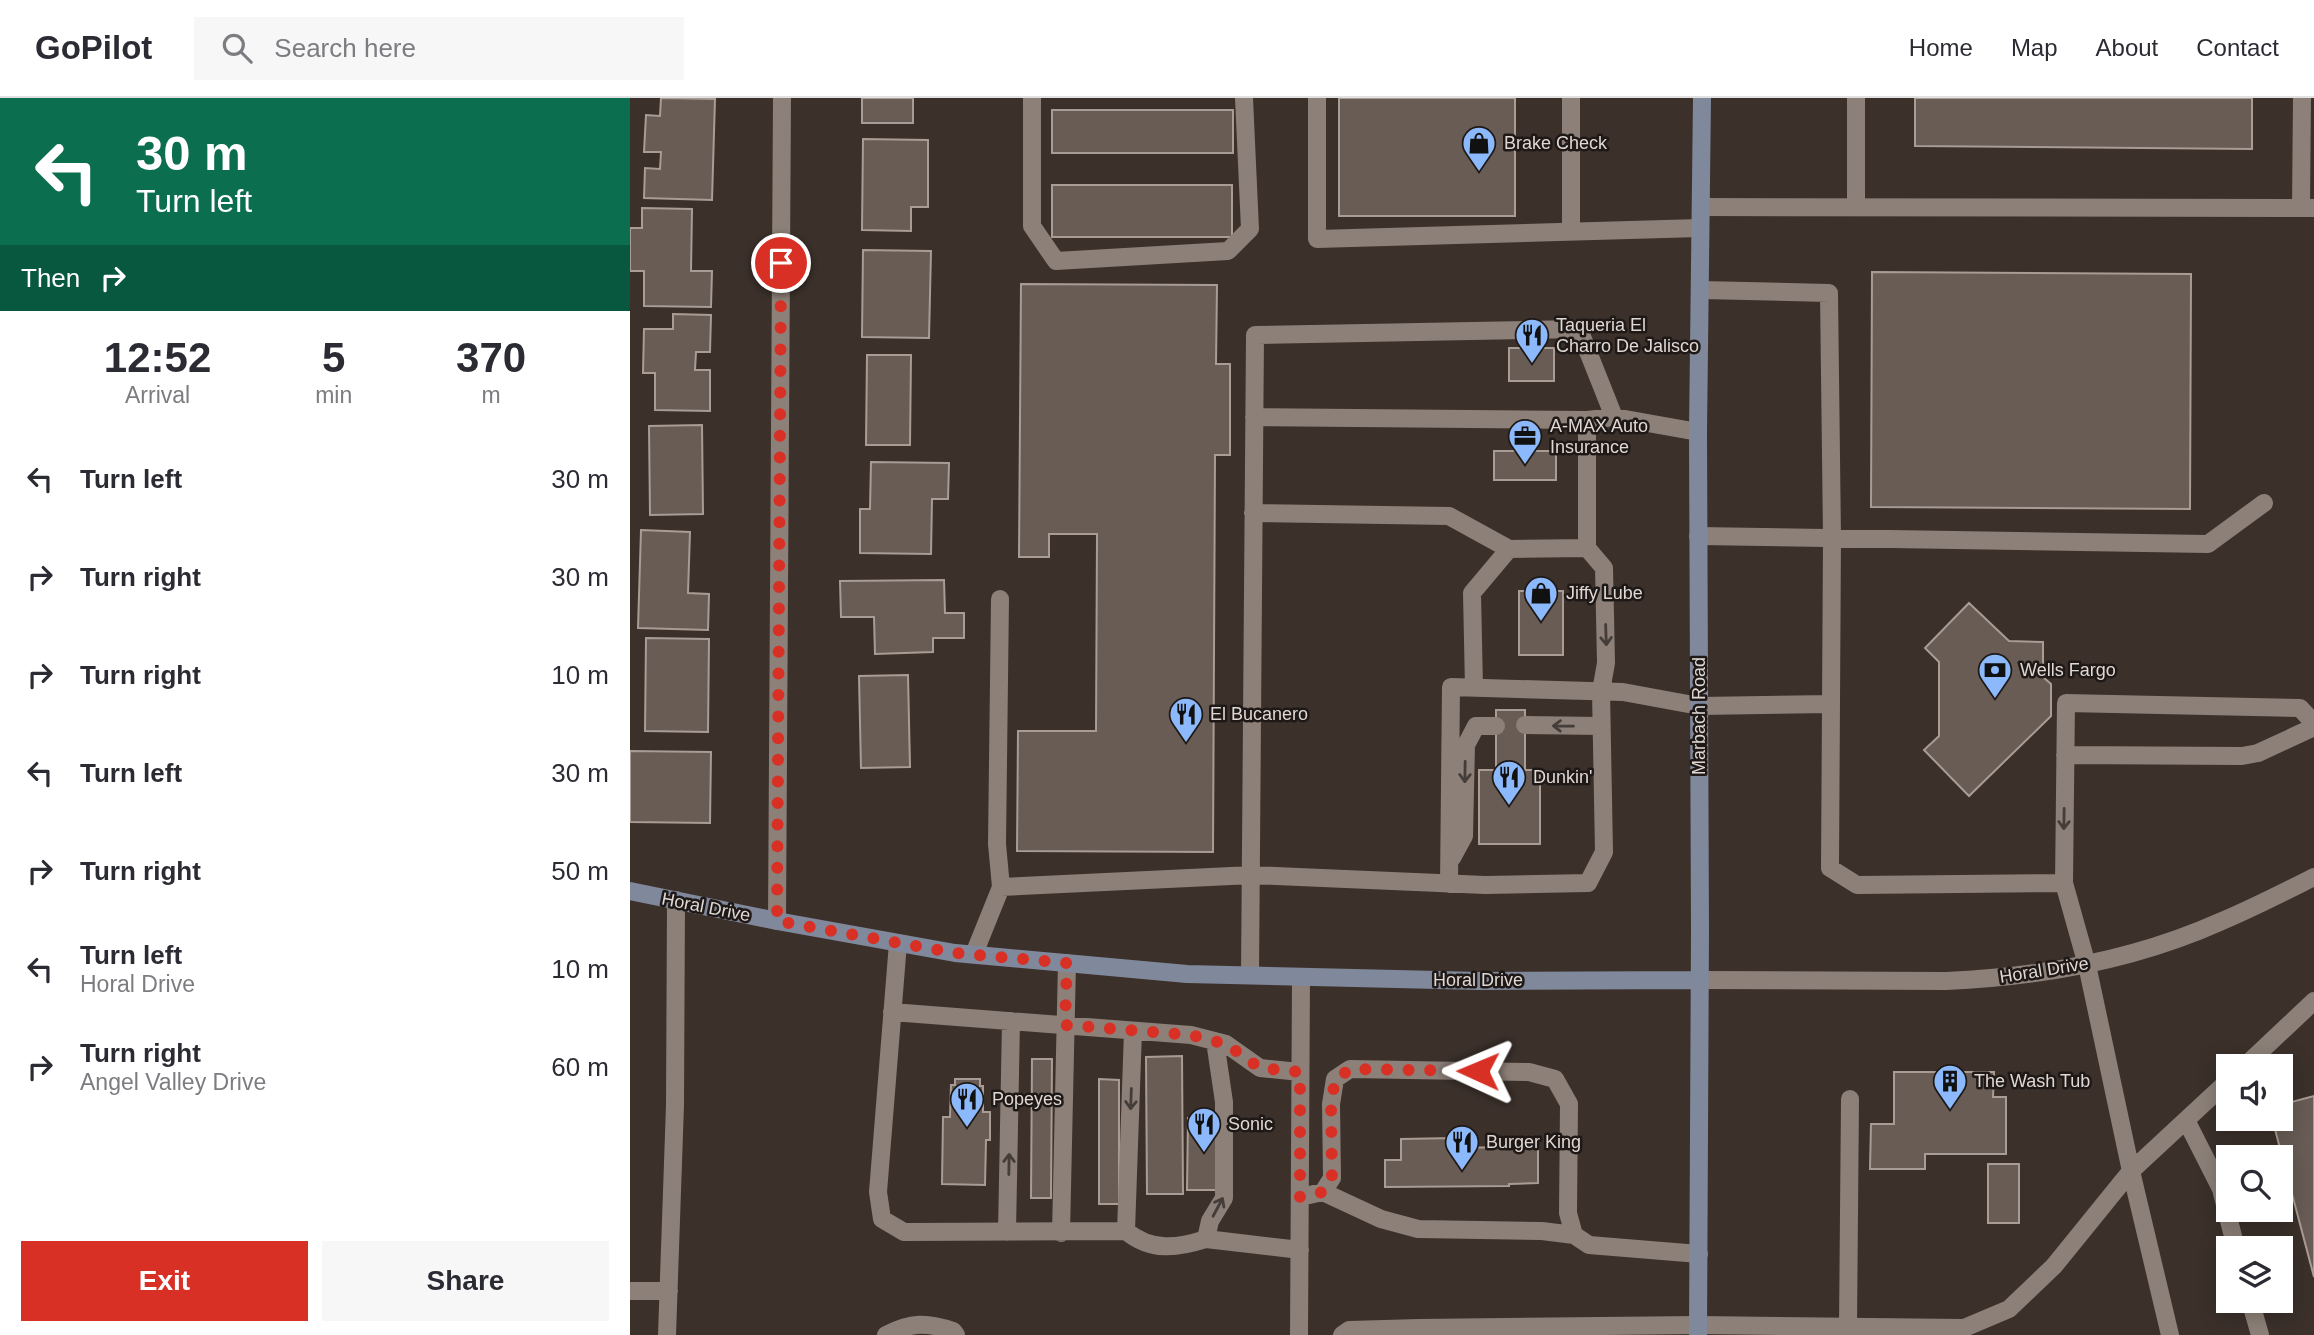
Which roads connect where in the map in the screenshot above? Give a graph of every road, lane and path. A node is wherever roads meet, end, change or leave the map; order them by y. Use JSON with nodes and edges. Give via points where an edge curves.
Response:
{"nodes":[{"id":1,"x":782,"y":98,"type":"edge"},
{"id":2,"x":1032,"y":98,"type":"edge"},
{"id":3,"x":1244,"y":98,"type":"edge"},
{"id":4,"x":1317,"y":98,"type":"edge"},
{"id":5,"x":1571,"y":98,"type":"edge"},
{"id":6,"x":1702,"y":98,"type":"edge"},
{"id":7,"x":1856,"y":98,"type":"edge"},
{"id":8,"x":2302,"y":98,"type":"edge"},
{"id":9,"x":1701,"y":207,"type":"junction"},
{"id":10,"x":1856,"y":208,"type":"junction"},
{"id":11,"x":2308,"y":208,"type":"edge"},
{"id":12,"x":1700,"y":228,"type":"junction"},
{"id":13,"x":1571,"y":231,"type":"junction"},
{"id":14,"x":1701,"y":290,"type":"junction"},
{"id":15,"x":1254,"y":417,"type":"junction"},
{"id":16,"x":1615,"y":417,"type":"junction"},
{"id":17,"x":1587,"y":420,"type":"junction"},
{"id":18,"x":1698,"y":432,"type":"junction"},
{"id":19,"x":2264,"y":503,"type":"dead end"},
{"id":20,"x":1253,"y":513,"type":"junction"},
{"id":21,"x":1698,"y":536,"type":"junction"},
{"id":22,"x":1832,"y":538,"type":"junction"},
{"id":23,"x":1587,"y":548,"type":"junction"},
{"id":24,"x":1509,"y":549,"type":"junction"},
{"id":25,"x":1000,"y":598,"type":"dead end"},
{"id":26,"x":1474,"y":688,"type":"junction"},
{"id":27,"x":1601,"y":691,"type":"junction"},
{"id":28,"x":1831,"y":704,"type":"junction"},
{"id":29,"x":1699,"y":706,"type":"junction"},
{"id":30,"x":1525,"y":725,"type":"dead end"},
{"id":31,"x":2314,"y":725,"type":"edge"},
{"id":32,"x":1496,"y":726,"type":"dead end"},
{"id":33,"x":1601,"y":726,"type":"junction"},
{"id":34,"x":2065,"y":755,"type":"junction"},
{"id":35,"x":1450,"y":862,"type":"junction"},
{"id":36,"x":1252,"y":874,"type":"junction"},
{"id":37,"x":2314,"y":877,"type":"edge"},
{"id":38,"x":2064,"y":883,"type":"junction"},
{"id":39,"x":1449,"y":884,"type":"junction"},
{"id":40,"x":1002,"y":887,"type":"junction"},
{"id":41,"x":630,"y":891,"type":"edge"},
{"id":42,"x":676,"y":900,"type":"junction"},
{"id":43,"x":777,"y":921,"type":"junction"},
{"id":44,"x":898,"y":943,"type":"junction"},
{"id":45,"x":974,"y":954,"type":"junction"},
{"id":46,"x":1067,"y":963,"type":"junction"},
{"id":47,"x":2087,"y":965,"type":"junction"},
{"id":48,"x":1250,"y":975,"type":"junction"},
{"id":49,"x":1301,"y":977,"type":"junction"},
{"id":50,"x":1700,"y":980,"type":"junction"},
{"id":51,"x":2314,"y":1001,"type":"edge"},
{"id":52,"x":892,"y":1012,"type":"junction"},
{"id":53,"x":1011,"y":1021,"type":"junction"},
{"id":54,"x":1065,"y":1025,"type":"junction"},
{"id":55,"x":1133,"y":1031,"type":"junction"},
{"id":56,"x":1216,"y":1041,"type":"junction"},
{"id":57,"x":2258,"y":1054,"type":"edge"},
{"id":58,"x":1300,"y":1072,"type":"junction"},
{"id":59,"x":2216,"y":1092,"type":"edge"},
{"id":60,"x":1850,"y":1099,"type":"dead end"},
{"id":61,"x":2186,"y":1120,"type":"junction"},
{"id":62,"x":2131,"y":1171,"type":"junction"},
{"id":63,"x":1323,"y":1192,"type":"junction"},
{"id":64,"x":1300,"y":1197,"type":"junction"},
{"id":65,"x":1126,"y":1231,"type":"junction"},
{"id":66,"x":1007,"y":1232,"type":"junction"},
{"id":67,"x":1061,"y":1233,"type":"junction"},
{"id":68,"x":1574,"y":1235,"type":"junction"},
{"id":69,"x":2233,"y":1236,"type":"edge"},
{"id":70,"x":1206,"y":1239,"type":"junction"},
{"id":71,"x":1300,"y":1250,"type":"junction"},
{"id":72,"x":1699,"y":1254,"type":"junction"},
{"id":73,"x":630,"y":1291,"type":"edge"},
{"id":74,"x":669,"y":1292,"type":"junction"},
{"id":75,"x":2254,"y":1313,"type":"edge"},
{"id":76,"x":1848,"y":1327,"type":"junction"},
{"id":77,"x":1698,"y":1330,"type":"edge"},
{"id":78,"x":1599,"y":1331,"type":"edge"},
{"id":79,"x":1414,"y":1332,"type":"edge"},
{"id":80,"x":667,"y":1335,"type":"edge"},
{"id":81,"x":886,"y":1335,"type":"edge"},
{"id":82,"x":956,"y":1335,"type":"edge"},
{"id":83,"x":1299,"y":1335,"type":"edge"},
{"id":84,"x":1342,"y":1335,"type":"edge"},
{"id":85,"x":2169,"y":1335,"type":"edge"},
{"id":86,"x":2260,"y":1335,"type":"edge"}],
"edges":[{"from":1,"to":43,"type":"street"},
{"from":2,"to":3,"type":"street","via":[[1032,226],[1056,261],[1228,251],[1250,229]]},
{"from":4,"to":13,"type":"street","via":[[1317,239]]},
{"from":5,"to":13,"type":"street"},
{"from":6,"to":9,"type":"main road","name":"Marbach Road"},
{"from":7,"to":10,"type":"street"},
{"from":8,"to":11,"type":"street"},
{"from":9,"to":10,"type":"street"},
{"from":9,"to":12,"type":"main road","name":"Marbach Road"},
{"from":10,"to":11,"type":"street"},
{"from":12,"to":13,"type":"street"},
{"from":12,"to":14,"type":"main road","name":"Marbach Road"},
{"from":14,"to":18,"type":"main road","name":"Marbach Road"},
{"from":14,"to":22,"type":"street","via":[[1829,293]]},
{"from":15,"to":16,"type":"street","via":[[1255,335],[1579,329]]},
{"from":15,"to":17,"type":"street"},
{"from":15,"to":20,"type":"street"},
{"from":16,"to":17,"type":"street"},
{"from":16,"to":18,"type":"street"},
{"from":17,"to":23,"type":"street"},
{"from":18,"to":21,"type":"main road","name":"Marbach Road"},
{"from":19,"to":22,"type":"street","via":[[2208,544]]},
{"from":20,"to":24,"type":"street","via":[[1449,516]]},
{"from":20,"to":36,"type":"street"},
{"from":21,"to":22,"type":"street"},
{"from":21,"to":29,"type":"main road","name":"Marbach Road"},
{"from":22,"to":28,"type":"street"},
{"from":23,"to":24,"type":"street"},
{"from":23,"to":27,"type":"street","one_way":true,"via":[[1604,568],[1606,663]]},
{"from":24,"to":26,"type":"street","via":[[1472,593]]},
{"from":25,"to":40,"type":"street","via":[[998,844]]},
{"from":26,"to":27,"type":"street"},
{"from":26,"to":35,"type":"street","via":[[1451,687]]},
{"from":27,"to":29,"type":"street"},
{"from":27,"to":33,"type":"street"},
{"from":28,"to":29,"type":"street"},
{"from":28,"to":38,"type":"street","via":[[1830,868],[1857,885]]},
{"from":29,"to":50,"type":"main road","name":"Marbach Road"},
{"from":33,"to":30,"type":"street","one_way":true},
{"from":31,"to":34,"type":"street","via":[[2258,753],[2242,756]]},
{"from":31,"to":34,"type":"street","via":[[2300,708],[2066,702]]},
{"from":32,"to":35,"type":"street","one_way":true,"via":[[1476,726],[1466,745],[1464,836]]},
{"from":33,"to":39,"type":"street","via":[[1604,852],[1588,883]]},
{"from":34,"to":38,"type":"street","one_way":true},
{"from":35,"to":39,"type":"street"},
{"from":36,"to":39,"type":"street"},
{"from":36,"to":40,"type":"street"},
{"from":36,"to":48,"type":"street"},
{"from":37,"to":47,"type":"street","name":"Horal Drive","via":[[2221,922]]},
{"from":38,"to":47,"type":"street"},
{"from":40,"to":45,"type":"street"},
{"from":41,"to":42,"type":"main road","name":"Horal Drive"},
{"from":42,"to":43,"type":"main road","name":"Horal Drive"},
{"from":42,"to":74,"type":"street"},
{"from":43,"to":44,"type":"main road","name":"Horal Drive"},
{"from":44,"to":45,"type":"main road","name":"Horal Drive"},
{"from":44,"to":52,"type":"street"},
{"from":45,"to":46,"type":"main road","name":"Horal Drive"},
{"from":46,"to":48,"type":"main road","name":"Horal Drive"},
{"from":46,"to":54,"type":"street"},
{"from":47,"to":50,"type":"street","name":"Horal Drive","via":[[1973,980]]},
{"from":47,"to":62,"type":"street"},
{"from":48,"to":49,"type":"main road","name":"Horal Drive"},
{"from":49,"to":50,"type":"main road","name":"Horal Drive"},
{"from":49,"to":58,"type":"street"},
{"from":50,"to":72,"type":"main road","name":"Marbach Road"},
{"from":51,"to":57,"type":"street"},
{"from":52,"to":53,"type":"street"},
{"from":52,"to":66,"type":"street","via":[[878,1192],[882,1219],[904,1232]]},
{"from":53,"to":54,"type":"street"},
{"from":66,"to":53,"type":"street","one_way":true},
{"from":54,"to":55,"type":"street"},
{"from":54,"to":67,"type":"street"},
{"from":55,"to":56,"type":"street"},
{"from":55,"to":65,"type":"street","one_way":true},
{"from":56,"to":58,"type":"street","via":[[1260,1068]]},
{"from":70,"to":56,"type":"street","one_way":true,"via":[[1210,1221],[1224,1198],[1224,1102]]},
{"from":58,"to":64,"type":"street"},
{"from":59,"to":61,"type":"street"},
{"from":60,"to":76,"type":"street"},
{"from":61,"to":62,"type":"street"},
{"from":61,"to":69,"type":"street","via":[[2221,1189]]},
{"from":62,"to":76,"type":"street","via":[[2054,1266],[2009,1309],[1964,1328]]},
{"from":62,"to":85,"type":"street"},
{"from":63,"to":64,"type":"street"},
{"from":63,"to":68,"type":"street","via":[[1381,1219],[1418,1229]]},
{"from":63,"to":68,"type":"street","via":[[1332,1178],[1335,1080],[1350,1069],[1529,1072],[1555,1079],[1569,1104],[1568,1213]]},
{"from":64,"to":71,"type":"street"},
{"from":65,"to":67,"type":"street"},
{"from":65,"to":70,"type":"street","via":[[1138,1241],[1162,1246],[1180,1247]]},
{"from":66,"to":67,"type":"street"},
{"from":68,"to":72,"type":"street","via":[[1589,1245]]},
{"from":70,"to":71,"type":"street"},
{"from":71,"to":83,"type":"street"},
{"from":72,"to":77,"type":"main road","name":"Marbach Road"},
{"from":73,"to":74,"type":"street"},
{"from":74,"to":80,"type":"street"},
{"from":75,"to":86,"type":"street"},
{"from":76,"to":77,"type":"street"},
{"from":77,"to":78,"type":"street"},
{"from":78,"to":79,"type":"street"},
{"from":79,"to":84,"type":"street","via":[[1349,1330]]},
{"from":81,"to":82,"type":"street","via":[[902,1326],[932,1324]]}]}
